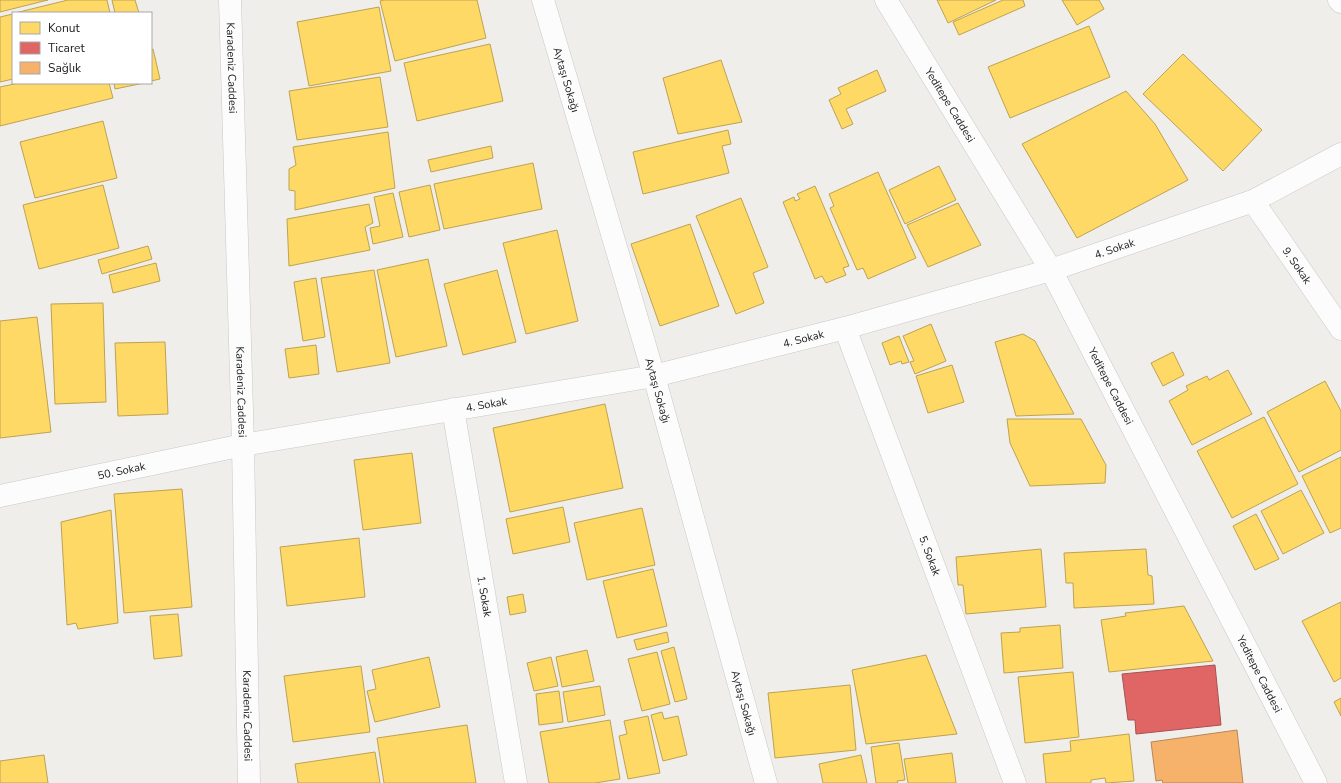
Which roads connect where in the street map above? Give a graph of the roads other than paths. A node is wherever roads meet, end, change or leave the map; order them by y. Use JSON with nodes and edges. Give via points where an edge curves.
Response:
{"nodes":[{"id":1,"x":230,"y":0,"type":"edge"},
{"id":2,"x":542,"y":0,"type":"edge"},
{"id":3,"x":886,"y":0,"type":"edge"},
{"id":4,"x":1339,"y":0,"type":"edge"},
{"id":5,"x":1341,"y":2,"type":"edge"},
{"id":6,"x":1341,"y":154,"type":"edge"},
{"id":7,"x":1253,"y":201,"type":"junction"},
{"id":8,"x":1051,"y":270,"type":"junction"},
{"id":9,"x":844,"y":328,"type":"junction"},
{"id":10,"x":1341,"y":329,"type":"edge"},
{"id":11,"x":654,"y":376,"type":"junction"},
{"id":12,"x":453,"y":409,"type":"junction"},
{"id":13,"x":243,"y":445,"type":"junction"},
{"id":14,"x":0,"y":496,"type":"edge"},
{"id":15,"x":249,"y":783,"type":"edge"},
{"id":16,"x":516,"y":783,"type":"edge"},
{"id":17,"x":766,"y":783,"type":"edge"},
{"id":18,"x":1015,"y":783,"type":"edge"},
{"id":19,"x":1316,"y":783,"type":"edge"}],
"edges":[{"from":1,"to":13,"type":"street","name":"Karadeniz Caddesi"},
{"from":2,"to":11,"type":"street","name":"Aytaşı Sokağı"},
{"from":3,"to":8,"type":"street","name":"Yeditepe Caddesi"},
{"from":4,"to":5,"type":"street"},
{"from":6,"to":7,"type":"street","name":"4. Sokak"},
{"from":7,"to":8,"type":"street","name":"4. Sokak"},
{"from":7,"to":10,"type":"street","name":"9. Sokak"},
{"from":8,"to":9,"type":"street","name":"4. Sokak"},
{"from":8,"to":19,"type":"street","name":"Yeditepe Caddesi"},
{"from":9,"to":11,"type":"street","name":"4. Sokak"},
{"from":9,"to":18,"type":"street","name":"5. Sokak"},
{"from":11,"to":12,"type":"street","name":"4. Sokak"},
{"from":11,"to":17,"type":"street","name":"Aytaşı Sokağı"},
{"from":12,"to":13,"type":"street","name":"4. Sokak"},
{"from":12,"to":16,"type":"street","name":"1. Sokak"},
{"from":13,"to":14,"type":"street","name":"50. Sokak"},
{"from":13,"to":15,"type":"street","name":"Karadeniz Caddesi"}]}
